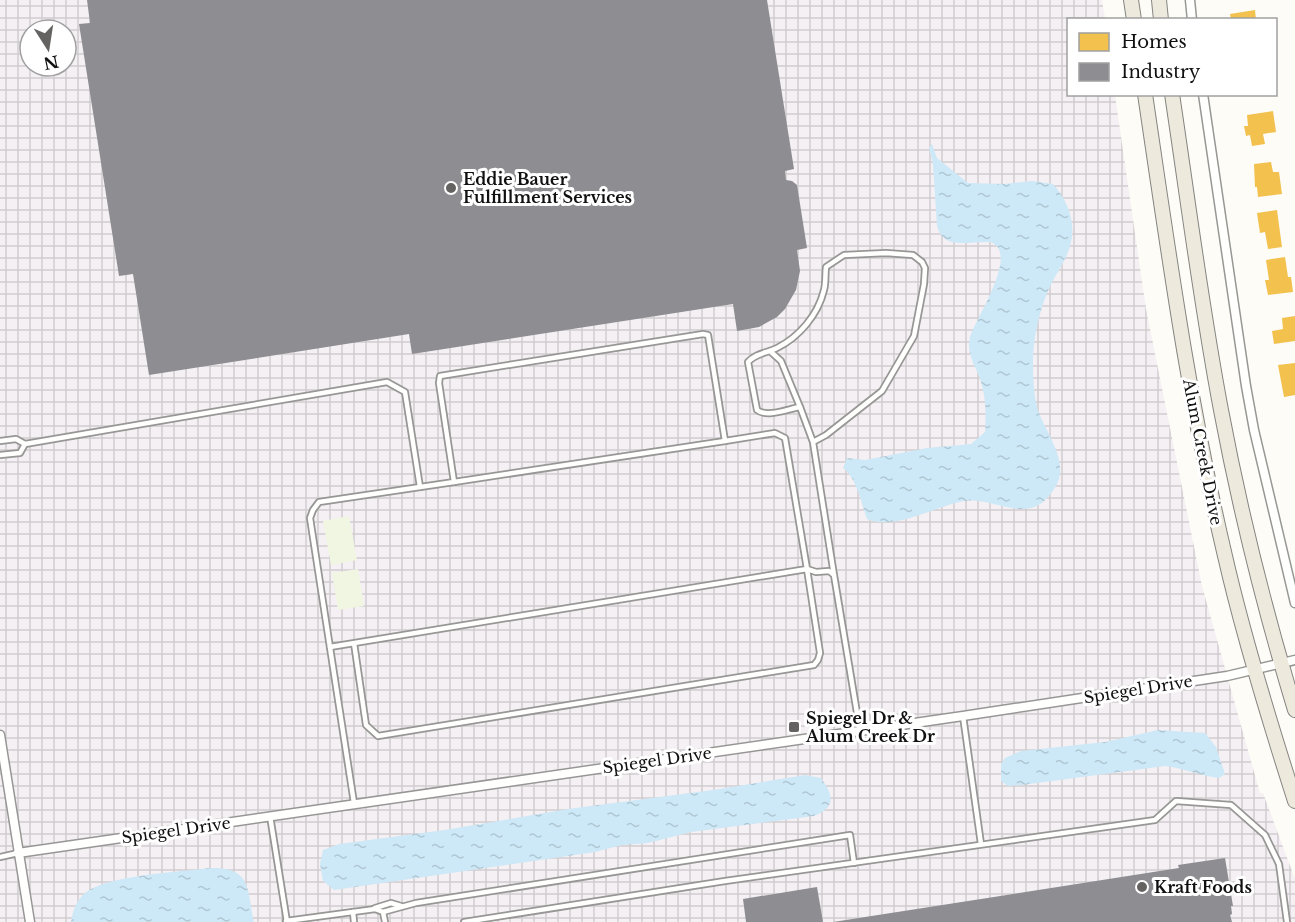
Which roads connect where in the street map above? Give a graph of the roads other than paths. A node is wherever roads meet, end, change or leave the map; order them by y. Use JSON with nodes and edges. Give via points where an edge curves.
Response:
{"nodes":[{"id":1,"x":1131,"y":0,"type":"edge"},
{"id":2,"x":1159,"y":0,"type":"edge"},
{"id":3,"x":1190,"y":0,"type":"edge"},
{"id":4,"x":1134,"y":18,"type":"edge"},
{"id":5,"x":1161,"y":18,"type":"edge"},
{"id":6,"x":1192,"y":18,"type":"edge"},
{"id":7,"x":1145,"y":96,"type":"edge"},
{"id":8,"x":1172,"y":96,"type":"edge"},
{"id":9,"x":1203,"y":96,"type":"edge"},
{"id":10,"x":770,"y":351,"type":"junction"},
{"id":11,"x":800,"y":407,"type":"junction"},
{"id":12,"x":0,"y":441,"type":"edge"},
{"id":13,"x":725,"y":441,"type":"junction"},
{"id":14,"x":813,"y":442,"type":"junction"},
{"id":15,"x":25,"y":444,"type":"junction"},
{"id":16,"x":0,"y":455,"type":"edge"},
{"id":17,"x":454,"y":482,"type":"junction"},
{"id":18,"x":420,"y":487,"type":"junction"},
{"id":19,"x":807,"y":569,"type":"junction"},
{"id":20,"x":834,"y":575,"type":"junction"},
{"id":21,"x":1295,"y":603,"type":"edge"},
{"id":22,"x":354,"y":643,"type":"junction"},
{"id":23,"x":330,"y":647,"type":"junction"},
{"id":24,"x":1295,"y":660,"type":"edge"},
{"id":25,"x":1280,"y":662,"type":"junction"},
{"id":26,"x":1254,"y":670,"type":"junction"},
{"id":27,"x":1295,"y":710,"type":"edge"},
{"id":28,"x":963,"y":716,"type":"junction"},
{"id":29,"x":860,"y":731,"type":"junction"},
{"id":30,"x":0,"y":735,"type":"edge"},
{"id":31,"x":1295,"y":801,"type":"edge"},
{"id":32,"x":354,"y":803,"type":"junction"},
{"id":33,"x":270,"y":816,"type":"junction"},
{"id":34,"x":981,"y":844,"type":"junction"},
{"id":35,"x":18,"y":853,"type":"junction"},
{"id":36,"x":0,"y":857,"type":"edge"},
{"id":37,"x":854,"y":862,"type":"junction"},
{"id":38,"x":401,"y":906,"type":"junction"},
{"id":39,"x":375,"y":909,"type":"junction"},
{"id":40,"x":353,"y":912,"type":"junction"},
{"id":41,"x":383,"y":912,"type":"junction"},
{"id":42,"x":321,"y":919,"type":"edge"},
{"id":43,"x":287,"y":921,"type":"edge"},
{"id":44,"x":30,"y":922,"type":"edge"},
{"id":45,"x":354,"y":922,"type":"edge"},
{"id":46,"x":385,"y":922,"type":"edge"},
{"id":47,"x":464,"y":922,"type":"edge"},
{"id":48,"x":1287,"y":922,"type":"edge"}],
"edges":[{"from":1,"to":4,"type":"main road"},
{"from":2,"to":5,"type":"main road"},
{"from":3,"to":6,"type":"street"},
{"from":7,"to":26,"type":"main road","name":"Alum Creek Drive","via":[[1192,397],[1225,556]]},
{"from":8,"to":25,"type":"main road","name":"Alum Creek Drive","via":[[1221,408]]},
{"from":9,"to":21,"type":"street","via":[[1246,387]]},
{"from":10,"to":11,"type":"lane","via":[[782,361]]},
{"from":10,"to":11,"type":"lane","via":[[753,356],[748,362],[757,410],[767,413]]},
{"from":10,"to":14,"type":"lane","via":[[792,339],[811,319],[824,290],[826,267],[844,255],[913,255],[925,268],[914,336],[882,391]]},
{"from":11,"to":14,"type":"lane"},
{"from":12,"to":15,"type":"lane","via":[[16,439]]},
{"from":13,"to":17,"type":"lane"},
{"from":13,"to":17,"type":"lane","via":[[708,335],[704,334],[440,376]]},
{"from":13,"to":19,"type":"lane","via":[[775,433],[784,438]]},
{"from":14,"to":20,"type":"lane"},
{"from":15,"to":16,"type":"lane","via":[[20,453]]},
{"from":15,"to":18,"type":"lane","via":[[387,382],[405,392]]},
{"from":17,"to":18,"type":"lane"},
{"from":18,"to":23,"type":"lane","via":[[319,502],[313,510],[310,518]]},
{"from":19,"to":20,"type":"lane"},
{"from":19,"to":22,"type":"lane"},
{"from":19,"to":22,"type":"lane","via":[[820,653],[814,665],[399,733],[378,736],[366,725]]},
{"from":20,"to":29,"type":"lane"},
{"from":22,"to":23,"type":"lane"},
{"from":23,"to":32,"type":"lane"},
{"from":24,"to":25,"type":"street","name":"Spiegel Drive"},
{"from":25,"to":26,"type":"street","name":"Spiegel Drive"},
{"from":25,"to":27,"type":"main road","name":"Alum Creek Drive"},
{"from":26,"to":28,"type":"street","name":"Spiegel Drive"},
{"from":26,"to":31,"type":"main road","name":"Alum Creek Drive"},
{"from":28,"to":29,"type":"street","name":"Spiegel Drive"},
{"from":28,"to":34,"type":"lane"},
{"from":29,"to":32,"type":"street","name":"Spiegel Drive"},
{"from":30,"to":35,"type":"street"},
{"from":32,"to":33,"type":"street","name":"Spiegel Drive"},
{"from":33,"to":35,"type":"street","name":"Spiegel Drive"},
{"from":33,"to":43,"type":"lane"},
{"from":34,"to":37,"type":"lane"},
{"from":34,"to":48,"type":"lane","via":[[1155,820],[1176,801],[1231,805],[1266,835],[1279,864]]},
{"from":35,"to":36,"type":"lane"},
{"from":35,"to":44,"type":"street"},
{"from":37,"to":38,"type":"lane","via":[[850,835]]},
{"from":37,"to":47,"type":"lane"},
{"from":38,"to":39,"type":"lane","via":[[391,903]]},
{"from":38,"to":41,"type":"lane"},
{"from":39,"to":40,"type":"lane"},
{"from":39,"to":41,"type":"lane"},
{"from":40,"to":42,"type":"lane"},
{"from":40,"to":45,"type":"lane"},
{"from":41,"to":46,"type":"lane"},
{"from":42,"to":43,"type":"lane"}]}
